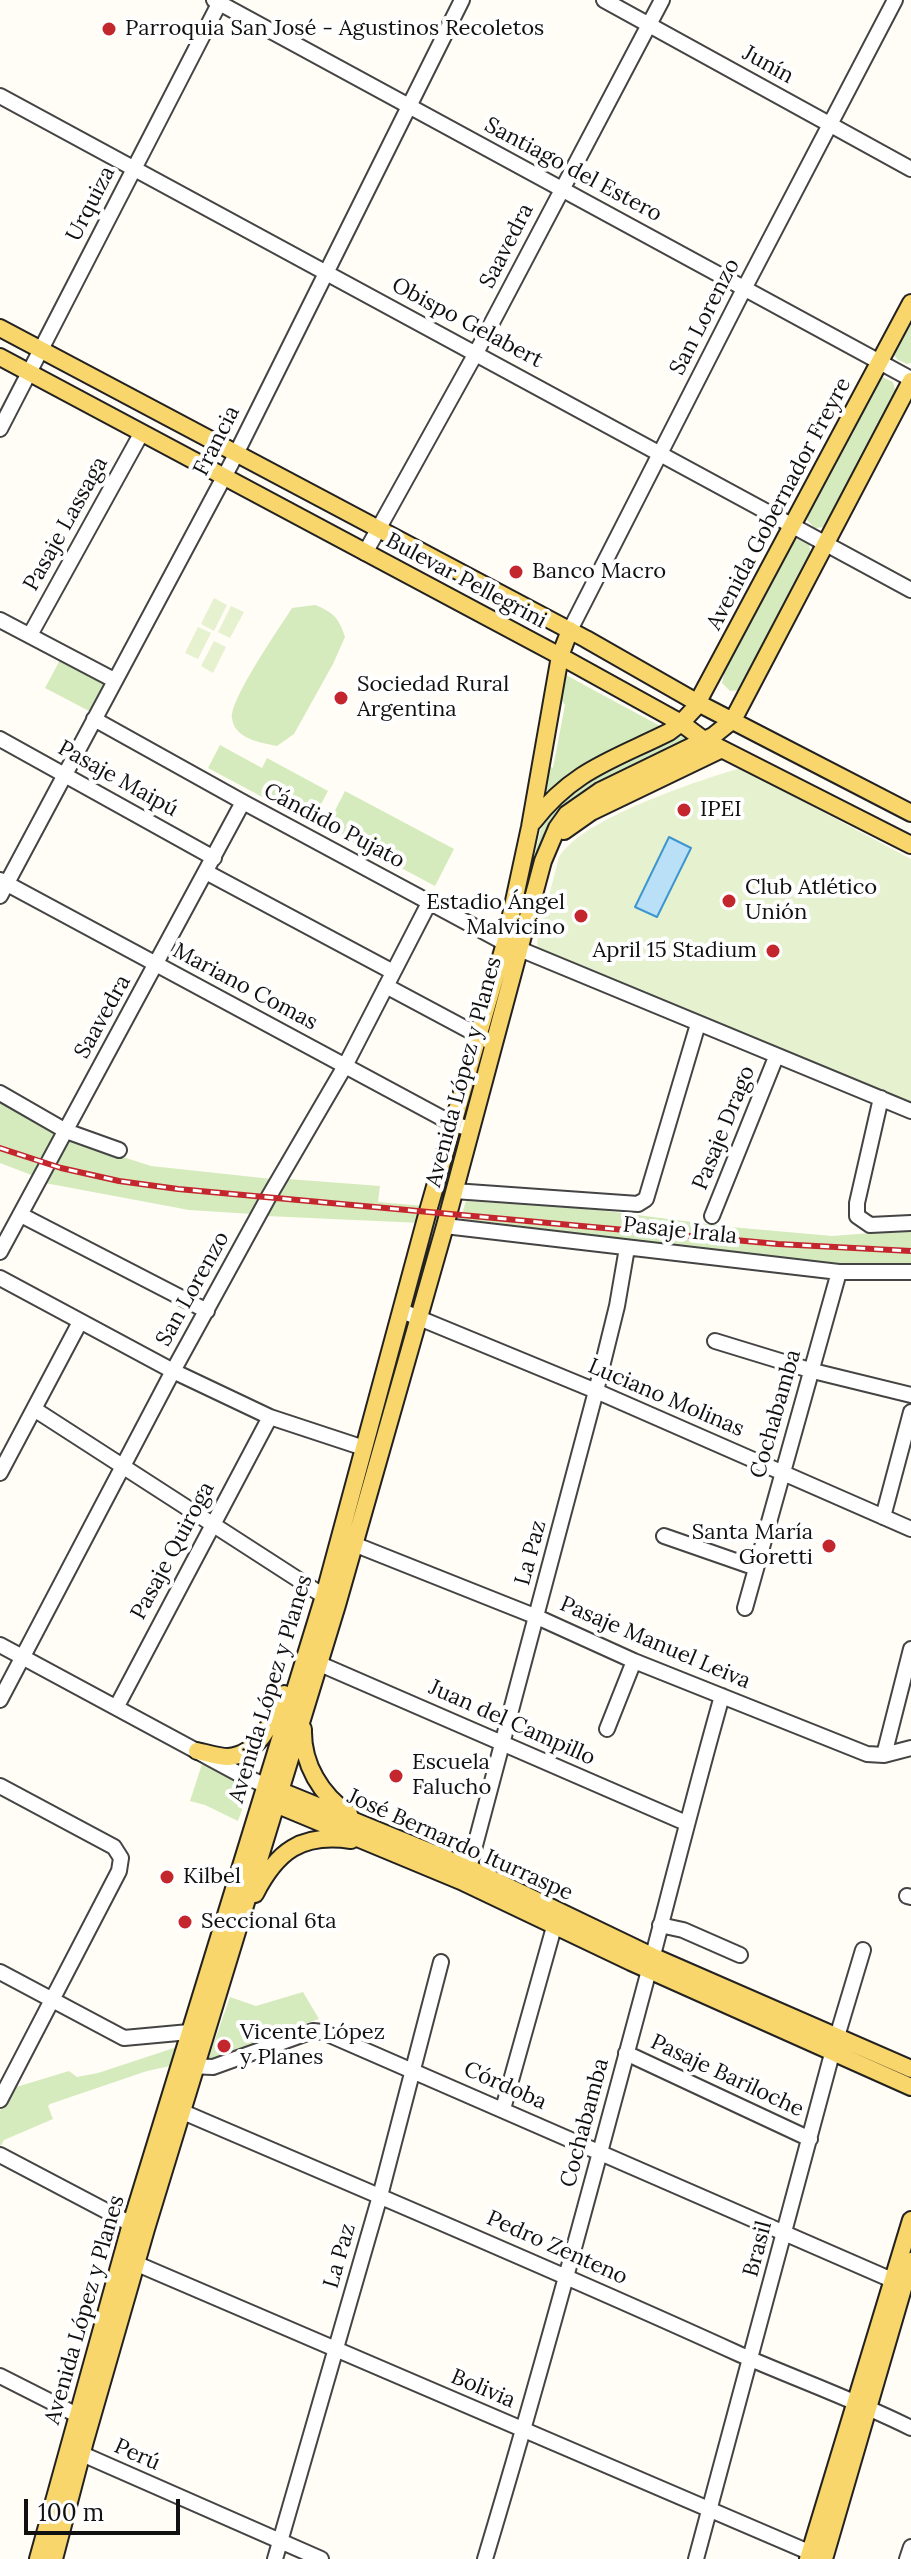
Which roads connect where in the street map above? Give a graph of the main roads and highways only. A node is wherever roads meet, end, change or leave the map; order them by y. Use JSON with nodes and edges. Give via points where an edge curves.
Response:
{"nodes":[{"id":1,"x":911,"y":303,"type":"edge"},
{"id":2,"x":0,"y":328,"type":"edge"},
{"id":3,"x":0,"y":357,"type":"edge"},
{"id":4,"x":911,"y":380,"type":"edge"},
{"id":5,"x":570,"y":630,"type":"junction"},
{"id":6,"x":560,"y":656,"type":"junction"},
{"id":7,"x":698,"y":703,"type":"junction"},
{"id":8,"x":733,"y":720,"type":"junction"},
{"id":9,"x":681,"y":723,"type":"junction"},
{"id":10,"x":704,"y":740,"type":"junction"},
{"id":11,"x":722,"y":749,"type":"junction"},
{"id":12,"x":848,"y":779,"type":"junction"},
{"id":13,"x":869,"y":790,"type":"junction"},
{"id":14,"x":830,"y":802,"type":"junction"},
{"id":15,"x":851,"y":813,"type":"junction"},
{"id":16,"x":911,"y":813,"type":"edge"},
{"id":17,"x":530,"y":827,"type":"junction"},
{"id":18,"x":552,"y":841,"type":"junction"},
{"id":19,"x":911,"y":845,"type":"edge"},
{"id":20,"x":512,"y":947,"type":"junction"},
{"id":21,"x":347,"y":1541,"type":"junction"},
{"id":22,"x":330,"y":1600,"type":"junction"},
{"id":23,"x":313,"y":1631,"type":"junction"},
{"id":24,"x":303,"y":1717,"type":"junction"},
{"id":25,"x":197,"y":1751,"type":"road end"},
{"id":26,"x":271,"y":1795,"type":"junction"},
{"id":27,"x":381,"y":1840,"type":"junction"},
{"id":28,"x":238,"y":1932,"type":"junction"},
{"id":29,"x":650,"y":1963,"type":"junction"},
{"id":30,"x":835,"y":2044,"type":"junction"},
{"id":31,"x":189,"y":2067,"type":"junction"},
{"id":32,"x":911,"y":2069,"type":"edge"},
{"id":33,"x":911,"y":2087,"type":"edge"},
{"id":34,"x":911,"y":2220,"type":"edge"},
{"id":35,"x":139,"y":2227,"type":"junction"},
{"id":36,"x":911,"y":2261,"type":"edge"},
{"id":37,"x":902,"y":2284,"type":"edge"},
{"id":38,"x":75,"y":2451,"type":"junction"},
{"id":39,"x":818,"y":2558,"type":"edge"},
{"id":40,"x":38,"y":2559,"type":"edge"},
{"id":41,"x":54,"y":2559,"type":"edge"}],
"edges":[{"from":1,"to":7,"type":"main road","name":"Avenida Gobernador Freyre"},
{"from":2,"to":5,"type":"main road","name":"Bulevar Pellegrini"},
{"from":3,"to":6,"type":"main road","name":"Bulevar Pellegrini"},
{"from":4,"to":8,"type":"main road"},
{"from":5,"to":6,"type":"main road","name":"San Lorenzo"},
{"from":5,"to":7,"type":"main road","name":"Bulevar Pellegrini"},
{"from":6,"to":9,"type":"main road","name":"Bulevar Pellegrini"},
{"from":6,"to":17,"type":"main road","name":"Avenida López y Planes"},
{"from":7,"to":8,"type":"main road","name":"Bulevar Pellegrini"},
{"from":7,"to":9,"type":"main road","name":"Avenida Gobernador Freyre"},
{"from":8,"to":10,"type":"main road"},
{"from":8,"to":12,"type":"main road","name":"Bulevar Pellegrini"},
{"from":9,"to":10,"type":"main road","name":"Bulevar Pellegrini"},
{"from":9,"to":17,"type":"main road","name":"Avenida López y Planes","via":[[574,780]]},
{"from":10,"to":11,"type":"main road","name":"Bulevar Pellegrini"},
{"from":10,"to":18,"type":"main road","name":"Avenida López y Planes","via":[[600,791],[567,814]]},
{"from":11,"to":14,"type":"main road","name":"Bulevar Pellegrini"},
{"from":11,"to":18,"type":"main road","via":[[591,812]]},
{"from":12,"to":13,"type":"main road","name":"Bulevar Pellegrini"},
{"from":12,"to":14,"type":"main road"},
{"from":13,"to":15,"type":"main road"},
{"from":13,"to":16,"type":"main road","name":"Bulevar Pellegrini"},
{"from":14,"to":15,"type":"main road","name":"Bulevar Pellegrini"},
{"from":15,"to":19,"type":"main road","name":"Bulevar Pellegrini"},
{"from":17,"to":20,"type":"main road","name":"Avenida López y Planes"},
{"from":18,"to":20,"type":"main road","name":"Avenida López y Planes"},
{"from":20,"to":21,"type":"main road","name":"Avenida López y Planes","via":[[495,1042],[445,1226]]},
{"from":20,"to":21,"type":"main road","name":"Avenida López y Planes","via":[[478,1036],[453,1124],[364,1448]]},
{"from":21,"to":22,"type":"main road","name":"Avenida López y Planes"},
{"from":22,"to":23,"type":"main road","name":"Avenida López y Planes"},
{"from":22,"to":24,"type":"main road","name":"Avenida López y Planes","via":[[320,1664]]},
{"from":23,"to":25,"type":"main road","via":[[259,1741],[230,1757]]},
{"from":23,"to":26,"type":"main road","name":"Avenida López y Planes"},
{"from":24,"to":26,"type":"main road","name":"Avenida López y Planes"},
{"from":24,"to":27,"type":"main road","via":[[304,1750],[326,1794]]},
{"from":26,"to":27,"type":"main road","name":"José Bernardo Iturraspe"},
{"from":26,"to":28,"type":"main road","name":"Avenida López y Planes"},
{"from":26,"to":31,"type":"main road","name":"Avenida López y Planes","via":[[190,2032]]},
{"from":27,"to":28,"type":"main road","via":[[323,1838],[289,1849],[262,1882]]},
{"from":27,"to":29,"type":"main road","name":"José Bernardo Iturraspe","via":[[554,1927]]},
{"from":27,"to":29,"type":"main road","name":"José Bernardo Iturraspe","via":[[469,1868]]},
{"from":28,"to":31,"type":"main road","name":"Avenida López y Planes","via":[[208,2029]]},
{"from":29,"to":30,"type":"main road","name":"José Bernardo Iturraspe"},
{"from":30,"to":32,"type":"main road","name":"José Bernardo Iturraspe"},
{"from":30,"to":33,"type":"main road","name":"José Bernardo Iturraspe"},
{"from":31,"to":35,"type":"main road","name":"Avenida López y Planes"},
{"from":31,"to":35,"type":"main road","name":"Avenida López y Planes","via":[[183,2112]]},
{"from":34,"to":37,"type":"main road"},
{"from":35,"to":38,"type":"main road","name":"Avenida López y Planes"},
{"from":36,"to":37,"type":"main road"},
{"from":37,"to":39,"type":"main road"},
{"from":38,"to":40,"type":"main road","name":"Avenida López y Planes"},
{"from":38,"to":41,"type":"main road","name":"Avenida López y Planes"}]}
